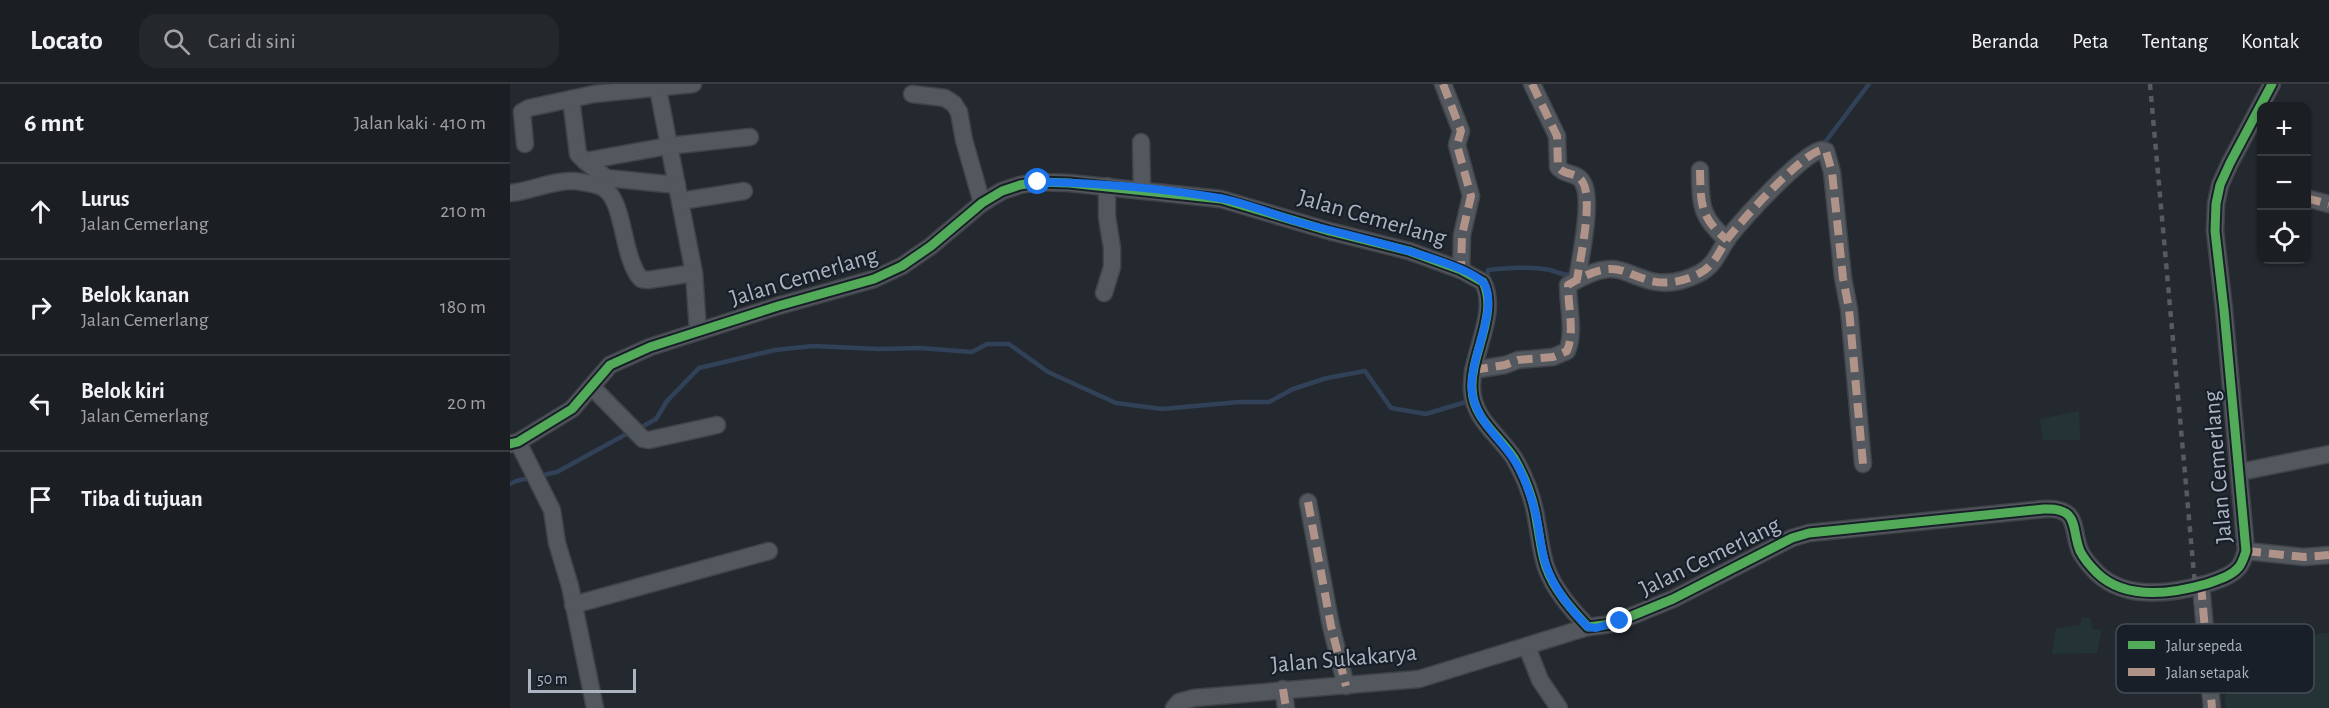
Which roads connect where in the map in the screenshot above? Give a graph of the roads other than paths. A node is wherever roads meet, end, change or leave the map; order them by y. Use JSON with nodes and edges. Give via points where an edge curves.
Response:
{"nodes":[{"id":1,"x":693,"y":84,"type":"edge"},
{"id":2,"x":1443,"y":84,"type":"edge"},
{"id":3,"x":1532,"y":84,"type":"edge"},
{"id":4,"x":2272,"y":84,"type":"edge"},
{"id":5,"x":657,"y":85,"type":"edge"},
{"id":6,"x":912,"y":94,"type":"dead end"},
{"id":7,"x":571,"y":99,"type":"junction"},
{"id":8,"x":750,"y":137,"type":"dead end"},
{"id":9,"x":1140,"y":142,"type":"dead end"},
{"id":10,"x":525,"y":144,"type":"dead end"},
{"id":11,"x":668,"y":146,"type":"junction"},
{"id":12,"x":585,"y":162,"type":"junction"},
{"id":13,"x":1700,"y":170,"type":"dead end"},
{"id":14,"x":1107,"y":186,"type":"junction"},
{"id":15,"x":1142,"y":189,"type":"junction"},
{"id":16,"x":744,"y":191,"type":"dead end"},
{"id":17,"x":510,"y":193,"type":"edge"},
{"id":18,"x":679,"y":193,"type":"junction"},
{"id":19,"x":2311,"y":199,"type":"edge"},
{"id":20,"x":2328,"y":202,"type":"edge"},
{"id":21,"x":982,"y":203,"type":"junction"},
{"id":22,"x":1727,"y":240,"type":"junction"},
{"id":23,"x":1461,"y":270,"type":"junction"},
{"id":24,"x":694,"y":273,"type":"junction"},
{"id":25,"x":1577,"y":280,"type":"junction"},
{"id":26,"x":1104,"y":292,"type":"dead end"},
{"id":27,"x":698,"y":331,"type":"junction"},
{"id":28,"x":1473,"y":370,"type":"junction"},
{"id":29,"x":592,"y":387,"type":"junction"},
{"id":30,"x":717,"y":425,"type":"dead end"},
{"id":31,"x":514,"y":443,"type":"edge"},
{"id":32,"x":2329,"y":454,"type":"edge"},
{"id":33,"x":1863,"y":464,"type":"dead end"},
{"id":34,"x":2240,"y":472,"type":"junction"},
{"id":35,"x":1308,"y":502,"type":"dead end"},
{"id":36,"x":769,"y":551,"type":"dead end"},
{"id":37,"x":2246,"y":551,"type":"junction"},
{"id":38,"x":2329,"y":555,"type":"edge"},
{"id":39,"x":2201,"y":585,"type":"junction"},
{"id":40,"x":573,"y":605,"type":"junction"},
{"id":41,"x":2204,"y":624,"type":"edge"},
{"id":42,"x":1588,"y":627,"type":"junction"},
{"id":43,"x":1527,"y":647,"type":"junction"},
{"id":44,"x":1346,"y":686,"type":"junction"},
{"id":45,"x":1283,"y":688,"type":"junction"},
{"id":46,"x":2211,"y":693,"type":"edge"},
{"id":47,"x":595,"y":708,"type":"edge"},
{"id":48,"x":1174,"y":708,"type":"edge"},
{"id":49,"x":1286,"y":708,"type":"edge"},
{"id":50,"x":1559,"y":708,"type":"edge"},
{"id":51,"x":2212,"y":708,"type":"edge"}],
"edges":[{"from":1,"to":5,"type":"street"},
{"from":2,"to":23,"type":"street","via":[[1461,131],[1457,145],[1471,196],[1462,235]]},
{"from":3,"to":25,"type":"street","via":[[1557,136],[1558,167],[1579,177],[1585,188],[1586,219]]},
{"from":4,"to":34,"type":"street","name":"Jalan Cemerlang","via":[[2220,185],[2216,204],[2215,231]]},
{"from":5,"to":7,"type":"street"},
{"from":5,"to":11,"type":"street"},
{"from":6,"to":21,"type":"street","via":[[945,98],[954,104]]},
{"from":7,"to":10,"type":"street","via":[[522,112]]},
{"from":7,"to":12,"type":"street","via":[[578,154]]},
{"from":8,"to":11,"type":"street"},
{"from":9,"to":15,"type":"street"},
{"from":11,"to":12,"type":"street"},
{"from":11,"to":18,"type":"street"},
{"from":12,"to":18,"type":"street","via":[[606,178]]},
{"from":13,"to":22,"type":"street","via":[[1702,208],[1709,222]]},
{"from":14,"to":15,"type":"street","name":"Jalan Cemerlang"},
{"from":14,"to":21,"type":"street","name":"Jalan Cemerlang","via":[[1038,182],[1002,191]]},
{"from":14,"to":26,"type":"street","via":[[1112,267]]},
{"from":15,"to":23,"type":"street","name":"Jalan Cemerlang","via":[[1221,198],[1409,251]]},
{"from":16,"to":18,"type":"street"},
{"from":17,"to":24,"type":"street","via":[[556,182],[600,186],[612,196],[629,254],[641,279]]},
{"from":18,"to":24,"type":"street"},
{"from":19,"to":20,"type":"street"},
{"from":21,"to":27,"type":"street","name":"Jalan Cemerlang","via":[[931,246],[874,279]]},
{"from":22,"to":25,"type":"street","via":[[1708,267],[1683,280],[1653,282],[1611,269]]},
{"from":22,"to":33,"type":"street","via":[[1759,201],[1817,150],[1826,151],[1851,319]]},
{"from":23,"to":28,"type":"street","name":"Jalan Cemerlang","via":[[1483,282],[1489,303]]},
{"from":24,"to":27,"type":"street"},
{"from":25,"to":28,"type":"street","via":[[1568,285],[1572,339],[1567,351],[1553,357]]},
{"from":27,"to":29,"type":"street","name":"Jalan Cemerlang","via":[[610,365]]},
{"from":28,"to":42,"type":"street","name":"Jalan Cemerlang","via":[[1473,402],[1480,418],[1513,457],[1524,478],[1547,569],[1558,590]]},
{"from":29,"to":30,"type":"street","via":[[642,439]]},
{"from":29,"to":31,"type":"street","name":"Jalan Cemerlang","via":[[572,409]]},
{"from":31,"to":40,"type":"street","via":[[552,510]]},
{"from":32,"to":34,"type":"street"},
{"from":34,"to":37,"type":"street","name":"Jalan Cemerlang"},
{"from":35,"to":44,"type":"street"},
{"from":36,"to":40,"type":"street"},
{"from":37,"to":38,"type":"street","via":[[2304,557]]},
{"from":37,"to":39,"type":"street","name":"Jalan Cemerlang","via":[[2239,567],[2228,576]]},
{"from":39,"to":41,"type":"street"},
{"from":39,"to":42,"type":"street","name":"Jalan Cemerlang","via":[[2158,593],[2122,587],[2099,575],[2085,559],[2070,518],[2054,509],[2044,509],[1809,532],[1673,599],[1620,621]]},
{"from":40,"to":47,"type":"street"},
{"from":42,"to":43,"type":"street","name":"Jalan Sukakarya"},
{"from":43,"to":44,"type":"street","name":"Jalan Sukakarya","via":[[1419,679]]},
{"from":43,"to":50,"type":"street","via":[[1540,680]]},
{"from":44,"to":45,"type":"street","name":"Jalan Sukakarya"},
{"from":45,"to":48,"type":"street","name":"Jalan Sukakarya","via":[[1194,698],[1179,702]]},
{"from":45,"to":49,"type":"street"},
{"from":46,"to":51,"type":"street"}]}
